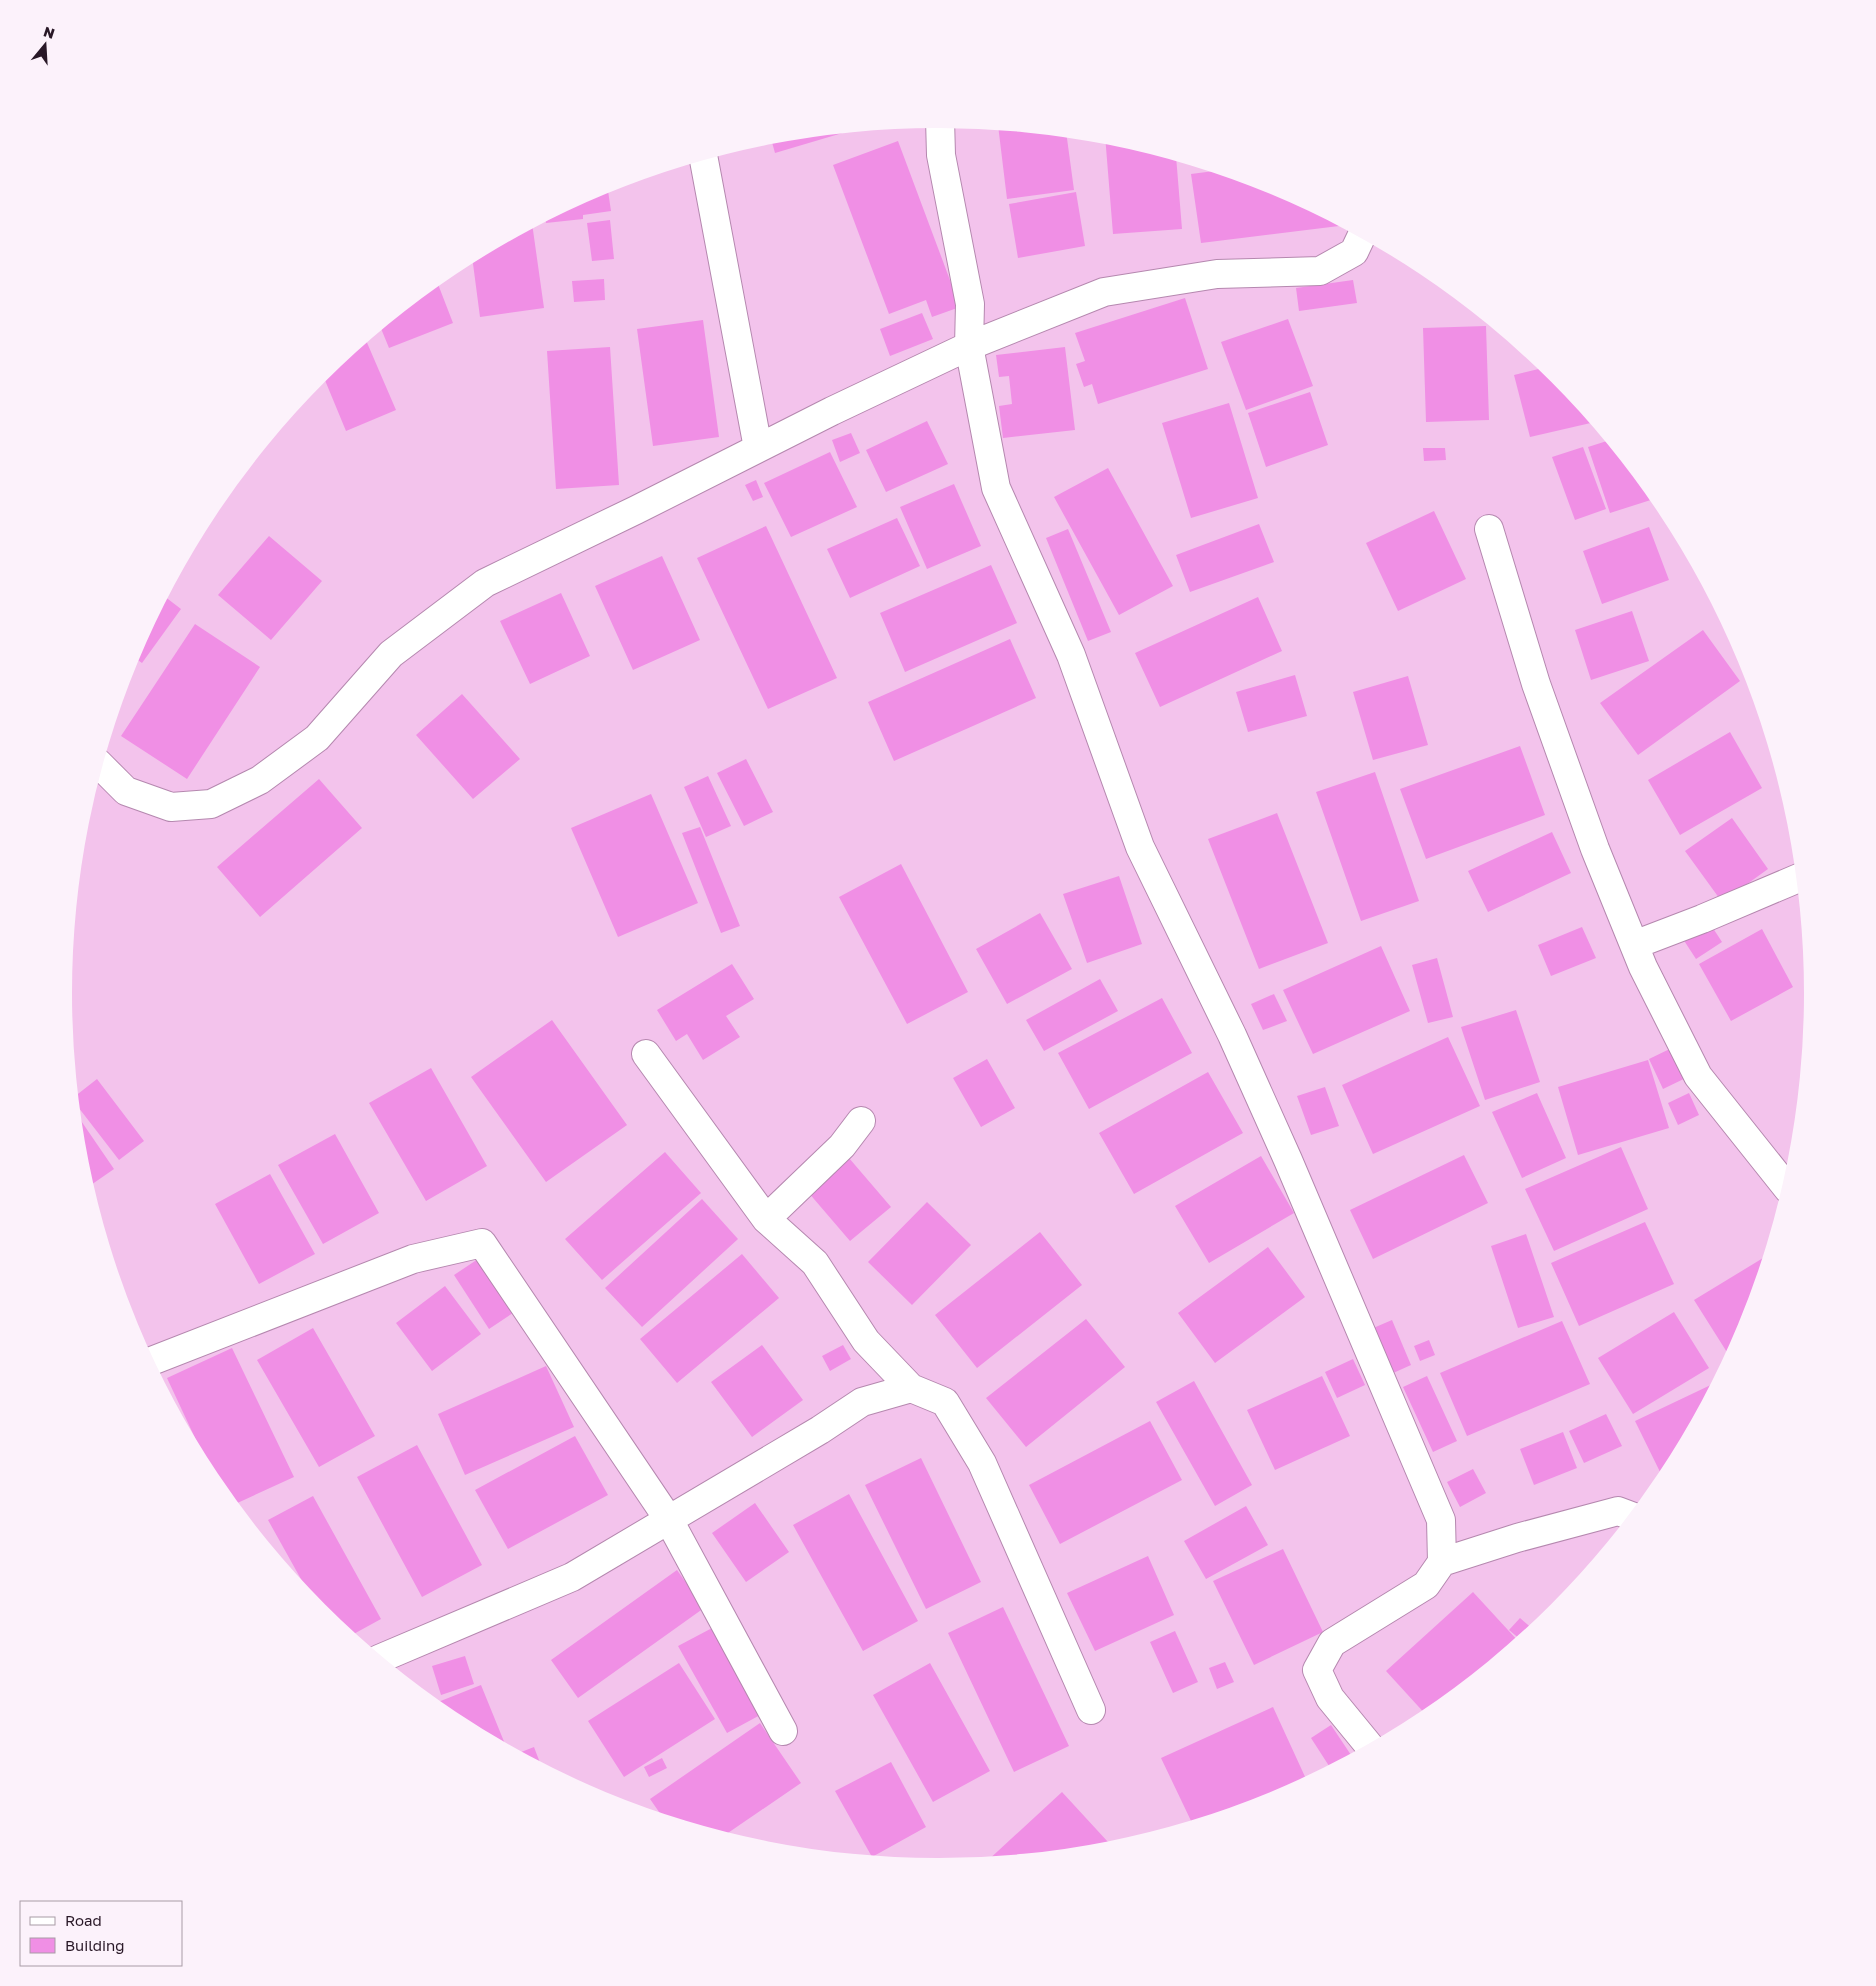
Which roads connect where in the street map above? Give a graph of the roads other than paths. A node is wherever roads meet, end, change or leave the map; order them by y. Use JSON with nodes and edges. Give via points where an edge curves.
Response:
{"nodes":[{"id":1,"x":940,"y":128,"type":"edge"},
{"id":2,"x":704,"y":160,"type":"edge"},
{"id":3,"x":1361,"y":238,"type":"edge"},
{"id":4,"x":970,"y":346,"type":"junction"},
{"id":5,"x":758,"y":448,"type":"junction"},
{"id":6,"x":1490,"y":529,"type":"dead end"},
{"id":7,"x":102,"y":767,"type":"edge"},
{"id":8,"x":1796,"y":879,"type":"edge"},
{"id":9,"x":1634,"y":944,"type":"junction"},
{"id":10,"x":646,"y":1054,"type":"dead end"},
{"id":11,"x":862,"y":1121,"type":"dead end"},
{"id":12,"x":1782,"y":1182,"type":"edge"},
{"id":13,"x":766,"y":1219,"type":"junction"},
{"id":14,"x":155,"y":1360,"type":"edge"},
{"id":15,"x":911,"y":1388,"type":"junction"},
{"id":16,"x":1629,"y":1515,"type":"edge"},
{"id":17,"x":669,"y":1520,"type":"junction"},
{"id":18,"x":1442,"y":1562,"type":"junction"},
{"id":19,"x":383,"y":1657,"type":"edge"},
{"id":20,"x":1091,"y":1710,"type":"dead end"},
{"id":21,"x":783,"y":1731,"type":"dead end"},
{"id":22,"x":1368,"y":1744,"type":"edge"}],
"edges":[{"from":1,"to":4,"type":"street","via":[[941,155],[970,304]]},
{"from":2,"to":5,"type":"street"},
{"from":3,"to":4,"type":"street","via":[[1354,252],[1320,271],[1217,274],[1104,292]]},
{"from":4,"to":5,"type":"street"},
{"from":4,"to":18,"type":"street","via":[[996,488],[1071,655],[1140,847],[1232,1035],[1288,1160],[1441,1520]]},
{"from":5,"to":7,"type":"street","via":[[485,583],[391,654],[316,738],[260,780],[211,804],[171,807],[126,791]]},
{"from":6,"to":9,"type":"street","via":[[1536,684],[1595,849]]},
{"from":8,"to":9,"type":"street"},
{"from":9,"to":12,"type":"street","via":[[1698,1076]]},
{"from":10,"to":13,"type":"street"},
{"from":11,"to":13,"type":"street","via":[[842,1146]]},
{"from":13,"to":15,"type":"street","via":[[815,1263],[866,1341]]},
{"from":14,"to":17,"type":"street","via":[[413,1259],[482,1243]]},
{"from":15,"to":17,"type":"street","via":[[862,1402]]},
{"from":15,"to":20,"type":"street","via":[[945,1402],[982,1462]]},
{"from":16,"to":18,"type":"street","via":[[1618,1511]]},
{"from":17,"to":19,"type":"street","via":[[572,1577]]},
{"from":17,"to":21,"type":"street"},
{"from":18,"to":22,"type":"street","via":[[1426,1585],[1332,1643],[1317,1670],[1330,1698]]}]}
